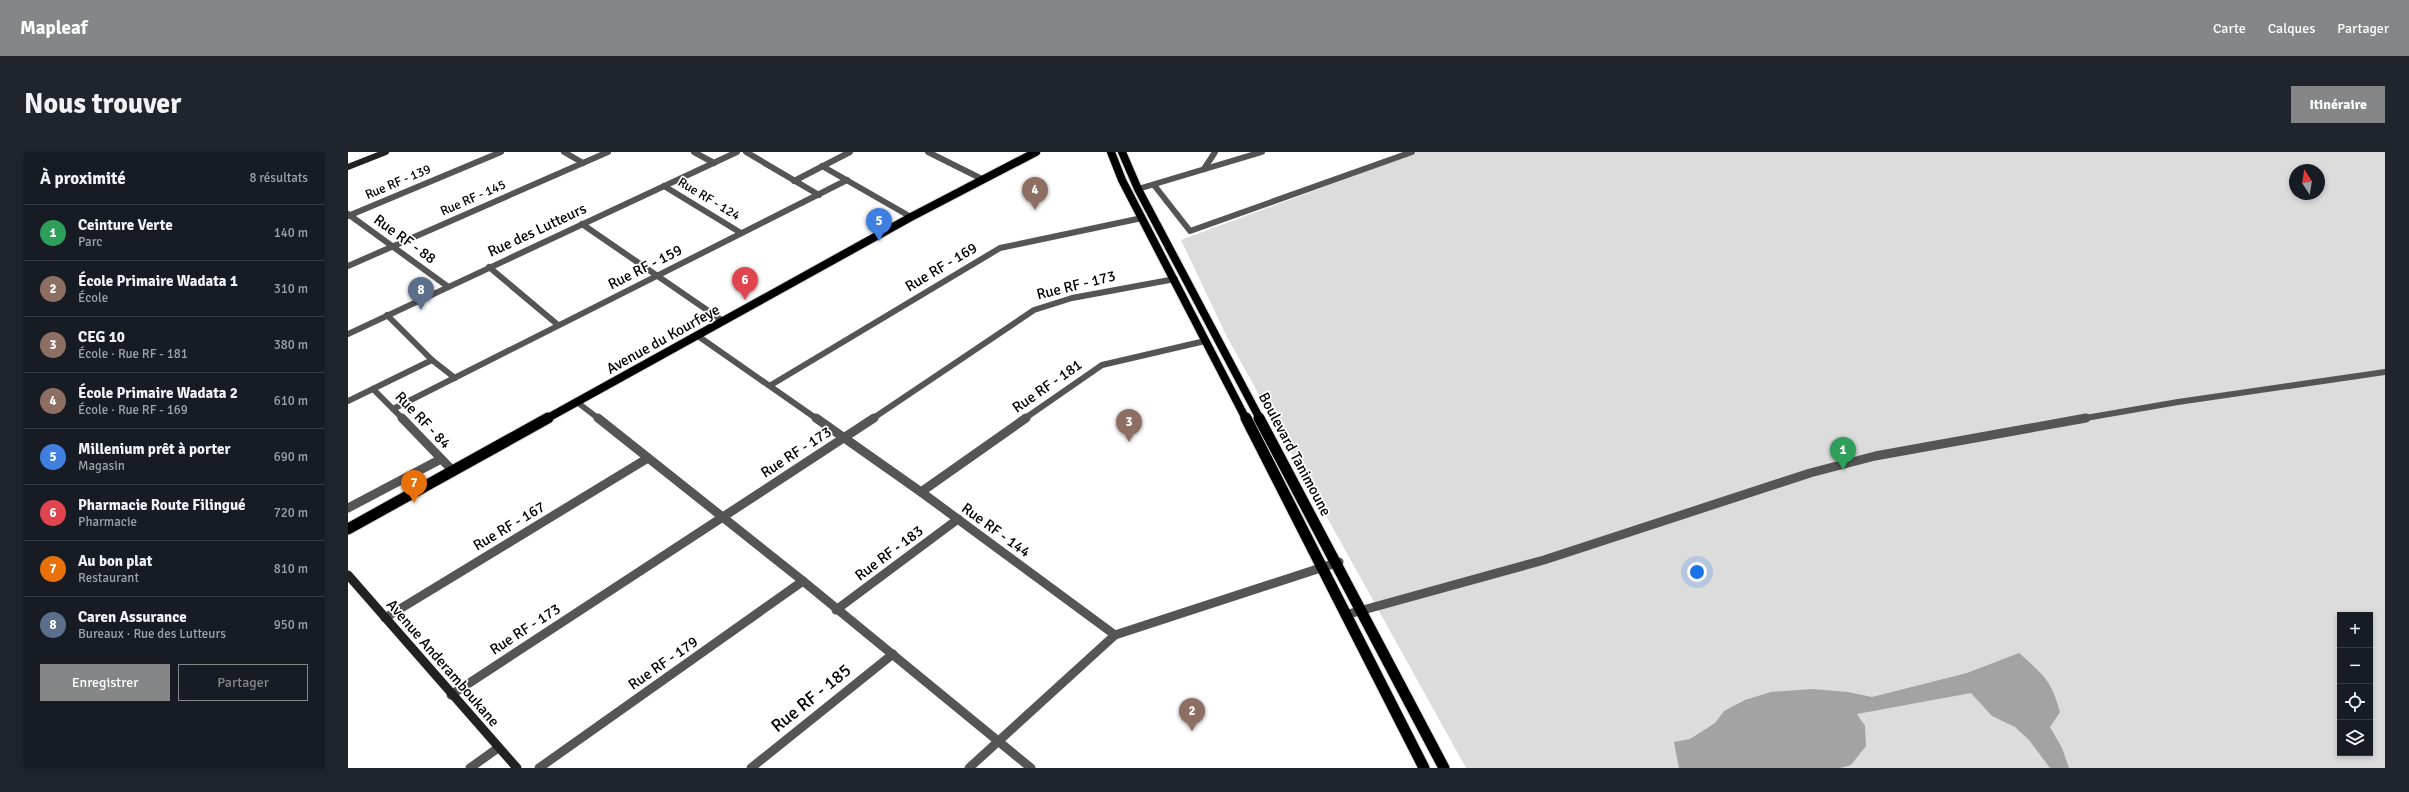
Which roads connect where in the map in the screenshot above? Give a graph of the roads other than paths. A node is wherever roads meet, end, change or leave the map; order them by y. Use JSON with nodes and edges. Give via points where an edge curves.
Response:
{"nodes":[{"id":1,"x":386,"y":152,"type":"edge"},
{"id":2,"x":501,"y":152,"type":"edge"},
{"id":3,"x":564,"y":152,"type":"edge"},
{"id":4,"x":608,"y":152,"type":"edge"},
{"id":5,"x":694,"y":152,"type":"edge"},
{"id":6,"x":737,"y":152,"type":"edge"},
{"id":7,"x":746,"y":152,"type":"edge"},
{"id":8,"x":850,"y":152,"type":"edge"},
{"id":9,"x":928,"y":152,"type":"edge"},
{"id":10,"x":1036,"y":152,"type":"edge"},
{"id":11,"x":1111,"y":152,"type":"edge"},
{"id":12,"x":1122,"y":152,"type":"edge"},
{"id":13,"x":1215,"y":152,"type":"edge"},
{"id":14,"x":1262,"y":152,"type":"edge"},
{"id":15,"x":1412,"y":152,"type":"edge"},
{"id":16,"x":583,"y":163,"type":"junction"},
{"id":17,"x":714,"y":163,"type":"junction"},
{"id":18,"x":822,"y":166,"type":"junction"},
{"id":19,"x":348,"y":167,"type":"edge"},
{"id":20,"x":1204,"y":169,"type":"junction"},
{"id":21,"x":982,"y":179,"type":"junction"},
{"id":22,"x":794,"y":180,"type":"junction"},
{"id":23,"x":847,"y":180,"type":"junction"},
{"id":24,"x":1154,"y":185,"type":"junction"},
{"id":25,"x":664,"y":186,"type":"junction"},
{"id":26,"x":1138,"y":190,"type":"junction"},
{"id":27,"x":819,"y":195,"type":"junction"},
{"id":28,"x":349,"y":215,"type":"edge"},
{"id":29,"x":911,"y":217,"type":"junction"},
{"id":30,"x":1142,"y":218,"type":"junction"},
{"id":31,"x":582,"y":224,"type":"junction"},
{"id":32,"x":741,"y":233,"type":"junction"},
{"id":33,"x":393,"y":246,"type":"junction"},
{"id":34,"x":348,"y":266,"type":"edge"},
{"id":35,"x":488,"y":267,"type":"junction"},
{"id":36,"x":657,"y":276,"type":"junction"},
{"id":37,"x":1175,"y":279,"type":"junction"},
{"id":38,"x":447,"y":286,"type":"junction"},
{"id":39,"x":387,"y":315,"type":"junction"},
{"id":40,"x":1208,"y":320,"type":"junction"},
{"id":41,"x":723,"y":321,"type":"junction"},
{"id":42,"x":1197,"y":323,"type":"junction"},
{"id":43,"x":558,"y":325,"type":"junction"},
{"id":44,"x":348,"y":334,"type":"edge"},
{"id":45,"x":698,"y":336,"type":"junction"},
{"id":46,"x":1206,"y":341,"type":"junction"},
{"id":47,"x":432,"y":360,"type":"junction"},
{"id":48,"x":2385,"y":372,"type":"edge"},
{"id":49,"x":455,"y":378,"type":"junction"},
{"id":50,"x":771,"y":385,"type":"junction"},
{"id":51,"x":373,"y":389,"type":"junction"},
{"id":52,"x":348,"y":401,"type":"edge"},
{"id":53,"x":577,"y":402,"type":"junction"},
{"id":54,"x":393,"y":409,"type":"junction"},
{"id":55,"x":845,"y":438,"type":"junction"},
{"id":56,"x":648,"y":458,"type":"junction"},
{"id":57,"x":441,"y":459,"type":"junction"},
{"id":58,"x":453,"y":471,"type":"junction"},
{"id":59,"x":921,"y":492,"type":"junction"},
{"id":60,"x":348,"y":508,"type":"edge"},
{"id":61,"x":721,"y":517,"type":"junction"},
{"id":62,"x":958,"y":519,"type":"junction"},
{"id":63,"x":348,"y":529,"type":"edge"},
{"id":64,"x":1337,"y":562,"type":"junction"},
{"id":65,"x":1321,"y":568,"type":"junction"},
{"id":66,"x":348,"y":575,"type":"edge"},
{"id":67,"x":803,"y":582,"type":"junction"},
{"id":68,"x":836,"y":610,"type":"junction"},
{"id":69,"x":1360,"y":611,"type":"junction"},
{"id":70,"x":1345,"y":615,"type":"junction"},
{"id":71,"x":385,"y":618,"type":"junction"},
{"id":72,"x":1115,"y":635,"type":"junction"},
{"id":73,"x":893,"y":654,"type":"junction"},
{"id":74,"x":451,"y":695,"type":"junction"},
{"id":75,"x":999,"y":742,"type":"junction"},
{"id":76,"x":498,"y":748,"type":"junction"},
{"id":77,"x":470,"y":768,"type":"edge"},
{"id":78,"x":517,"y":768,"type":"edge"},
{"id":79,"x":539,"y":768,"type":"edge"},
{"id":80,"x":751,"y":768,"type":"edge"},
{"id":81,"x":969,"y":768,"type":"edge"},
{"id":82,"x":1032,"y":768,"type":"edge"},
{"id":83,"x":1424,"y":768,"type":"edge"},
{"id":84,"x":1444,"y":768,"type":"edge"}],
"edges":[{"from":1,"to":19,"type":"street"},
{"from":2,"to":28,"type":"street","name":"Rue RF - 139"},
{"from":3,"to":16,"type":"street"},
{"from":4,"to":16,"type":"street","name":"Rue RF - 145"},
{"from":5,"to":17,"type":"street"},
{"from":6,"to":17,"type":"street","name":"Rue des Lutteurs"},
{"from":7,"to":22,"type":"street"},
{"from":8,"to":18,"type":"street"},
{"from":9,"to":21,"type":"street"},
{"from":10,"to":21,"type":"main road","name":"Avenue du Kourfeye"},
{"from":11,"to":30,"type":"main road","name":"Boulevard Tanimoune"},
{"from":12,"to":26,"type":"main road","name":"Boulevard Tanimoune"},
{"from":13,"to":20,"type":"street"},
{"from":14,"to":20,"type":"street"},
{"from":15,"to":24,"type":"street","via":[[1190,231]]},
{"from":16,"to":33,"type":"street","name":"Rue RF - 145"},
{"from":17,"to":25,"type":"street","name":"Rue des Lutteurs"},
{"from":18,"to":22,"type":"street"},
{"from":18,"to":23,"type":"street"},
{"from":20,"to":24,"type":"street"},
{"from":21,"to":29,"type":"main road","name":"Avenue du Kourfeye"},
{"from":22,"to":27,"type":"street"},
{"from":23,"to":27,"type":"street","name":"Rue RF - 159"},
{"from":23,"to":29,"type":"street"},
{"from":24,"to":26,"type":"street"},
{"from":25,"to":31,"type":"street","name":"Rue des Lutteurs"},
{"from":25,"to":32,"type":"street","name":"Rue RF - 124"},
{"from":26,"to":40,"type":"main road","name":"Boulevard Tanimoune"},
{"from":27,"to":32,"type":"street","name":"Rue RF - 159"},
{"from":28,"to":33,"type":"street","name":"Rue RF - 88"},
{"from":29,"to":41,"type":"main road","name":"Avenue du Kourfeye"},
{"from":30,"to":37,"type":"main road","name":"Boulevard Tanimoune"},
{"from":30,"to":50,"type":"street","name":"Rue RF - 169","via":[[995,250]]},
{"from":31,"to":35,"type":"street","name":"Rue des Lutteurs"},
{"from":31,"to":36,"type":"street"},
{"from":32,"to":36,"type":"street","name":"Rue RF - 159"},
{"from":33,"to":34,"type":"street","name":"Rue RF - 145"},
{"from":33,"to":38,"type":"street","name":"Rue RF - 88"},
{"from":35,"to":38,"type":"street","name":"Rue des Lutteurs"},
{"from":35,"to":43,"type":"street"},
{"from":36,"to":41,"type":"street"},
{"from":36,"to":43,"type":"street","name":"Rue RF - 159"},
{"from":37,"to":42,"type":"main road","name":"Boulevard Tanimoune"},
{"from":37,"to":55,"type":"street","name":"Rue RF - 173","via":[[1072,298],[1034,310]]},
{"from":38,"to":39,"type":"street","name":"Rue des Lutteurs"},
{"from":39,"to":44,"type":"street","name":"Rue des Lutteurs"},
{"from":39,"to":47,"type":"street"},
{"from":40,"to":42,"type":"main road"},
{"from":40,"to":64,"type":"main road","name":"Boulevard Tanimoune"},
{"from":41,"to":45,"type":"main road","name":"Avenue du Kourfeye"},
{"from":42,"to":46,"type":"main road","name":"Boulevard Tanimoune"},
{"from":43,"to":49,"type":"street","name":"Rue RF - 159"},
{"from":45,"to":50,"type":"street","name":"Rue RF - 144"},
{"from":45,"to":53,"type":"main road","name":"Avenue du Kourfeye"},
{"from":46,"to":59,"type":"street","name":"Rue RF - 181","via":[[1102,365]]},
{"from":46,"to":65,"type":"main road","name":"Boulevard Tanimoune"},
{"from":47,"to":49,"type":"street"},
{"from":47,"to":51,"type":"street"},
{"from":48,"to":69,"type":"street","via":[[2178,402],[1875,456],[1810,473],[1544,560]]},
{"from":49,"to":54,"type":"street","name":"Rue RF - 159"},
{"from":50,"to":55,"type":"street","name":"Rue RF - 144"},
{"from":51,"to":52,"type":"street"},
{"from":51,"to":54,"type":"street","name":"Rue RF - 84"},
{"from":53,"to":56,"type":"street"},
{"from":53,"to":58,"type":"main road","name":"Avenue du Kourfeye"},
{"from":54,"to":57,"type":"street","name":"Rue RF - 84"},
{"from":55,"to":59,"type":"street","name":"Rue RF - 144"},
{"from":55,"to":61,"type":"street","name":"Rue RF - 173"},
{"from":56,"to":61,"type":"street"},
{"from":56,"to":71,"type":"street","name":"Rue RF - 167"},
{"from":57,"to":58,"type":"street","name":"Rue RF - 84"},
{"from":57,"to":60,"type":"street"},
{"from":58,"to":63,"type":"main road","name":"Avenue du Kourfeye"},
{"from":59,"to":62,"type":"street","name":"Rue RF - 144"},
{"from":61,"to":67,"type":"street"},
{"from":61,"to":74,"type":"street","name":"Rue RF - 173"},
{"from":62,"to":68,"type":"street","name":"Rue RF - 183"},
{"from":62,"to":72,"type":"street","name":"Rue RF - 144"},
{"from":64,"to":65,"type":"street"},
{"from":64,"to":69,"type":"main road","name":"Boulevard Tanimoune"},
{"from":65,"to":70,"type":"main road","name":"Boulevard Tanimoune"},
{"from":65,"to":72,"type":"street"},
{"from":66,"to":71,"type":"street","name":"Avenue Anderamboukane"},
{"from":67,"to":68,"type":"street"},
{"from":67,"to":79,"type":"street","name":"Rue RF - 179"},
{"from":68,"to":73,"type":"street"},
{"from":69,"to":70,"type":"street"},
{"from":69,"to":84,"type":"main road","name":"Boulevard Tanimoune"},
{"from":70,"to":83,"type":"main road","name":"Boulevard Tanimoune"},
{"from":71,"to":74,"type":"street","name":"Avenue Anderamboukane"},
{"from":72,"to":75,"type":"street"},
{"from":73,"to":75,"type":"street"},
{"from":73,"to":80,"type":"street","name":"Rue RF - 185"},
{"from":74,"to":76,"type":"street","name":"Avenue Anderamboukane"},
{"from":75,"to":81,"type":"street"},
{"from":75,"to":82,"type":"street"},
{"from":76,"to":77,"type":"street"},
{"from":76,"to":78,"type":"street","name":"Avenue Anderamboukane"}]}
